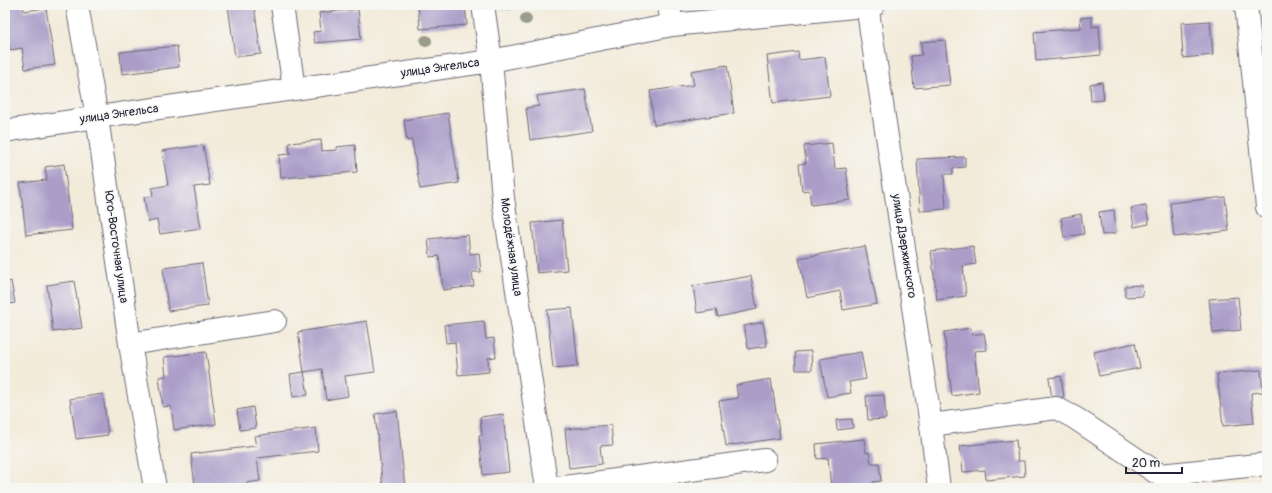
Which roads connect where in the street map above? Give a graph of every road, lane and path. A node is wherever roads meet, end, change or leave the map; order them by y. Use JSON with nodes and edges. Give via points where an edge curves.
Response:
{"nodes":[{"id":1,"x":77,"y":5,"type":"edge"},
{"id":2,"x":282,"y":5,"type":"edge"},
{"id":3,"x":483,"y":5,"type":"edge"},
{"id":4,"x":869,"y":5,"type":"edge"},
{"id":5,"x":1246,"y":5,"type":"edge"},
{"id":6,"x":670,"y":15,"type":"edge"},
{"id":7,"x":491,"y":61,"type":"junction"},
{"id":8,"x":294,"y":89,"type":"junction"},
{"id":9,"x":97,"y":117,"type":"junction"},
{"id":10,"x":5,"y":131,"type":"edge"},
{"id":11,"x":1267,"y":208,"type":"edge"},
{"id":12,"x":275,"y":320,"type":"dead end"},
{"id":13,"x":130,"y":344,"type":"junction"},
{"id":14,"x":931,"y":425,"type":"junction"},
{"id":15,"x":765,"y":460,"type":"dead end"},
{"id":16,"x":1267,"y":464,"type":"edge"},
{"id":17,"x":155,"y":488,"type":"edge"},
{"id":18,"x":547,"y":488,"type":"edge"},
{"id":19,"x":557,"y":488,"type":"edge"},
{"id":20,"x":939,"y":488,"type":"edge"}],
"edges":[{"from":1,"to":9,"type":"street","name":"Юго-Восточная улица"},
{"from":2,"to":8,"type":"street"},
{"from":3,"to":7,"type":"street","name":"Молодёжная улица"},
{"from":4,"to":6,"type":"street","name":"улица Энгельса"},
{"from":4,"to":14,"type":"street","name":"улица Дзержинского"},
{"from":5,"to":11,"type":"street"},
{"from":6,"to":7,"type":"street","name":"улица Энгельса"},
{"from":7,"to":8,"type":"street","name":"улица Энгельса"},
{"from":7,"to":18,"type":"street","name":"Молодёжная улица","via":[[503,198]]},
{"from":8,"to":9,"type":"street","name":"улица Энгельса"},
{"from":9,"to":10,"type":"street","name":"улица Энгельса"},
{"from":9,"to":13,"type":"street","name":"Юго-Восточная улица"},
{"from":12,"to":13,"type":"street"},
{"from":13,"to":17,"type":"street","name":"Юго-Восточная улица"},
{"from":14,"to":16,"type":"street","via":[[1056,408],[1160,475]]},
{"from":14,"to":20,"type":"street","name":"улица Дзержинского"},
{"from":15,"to":19,"type":"street"}]}
